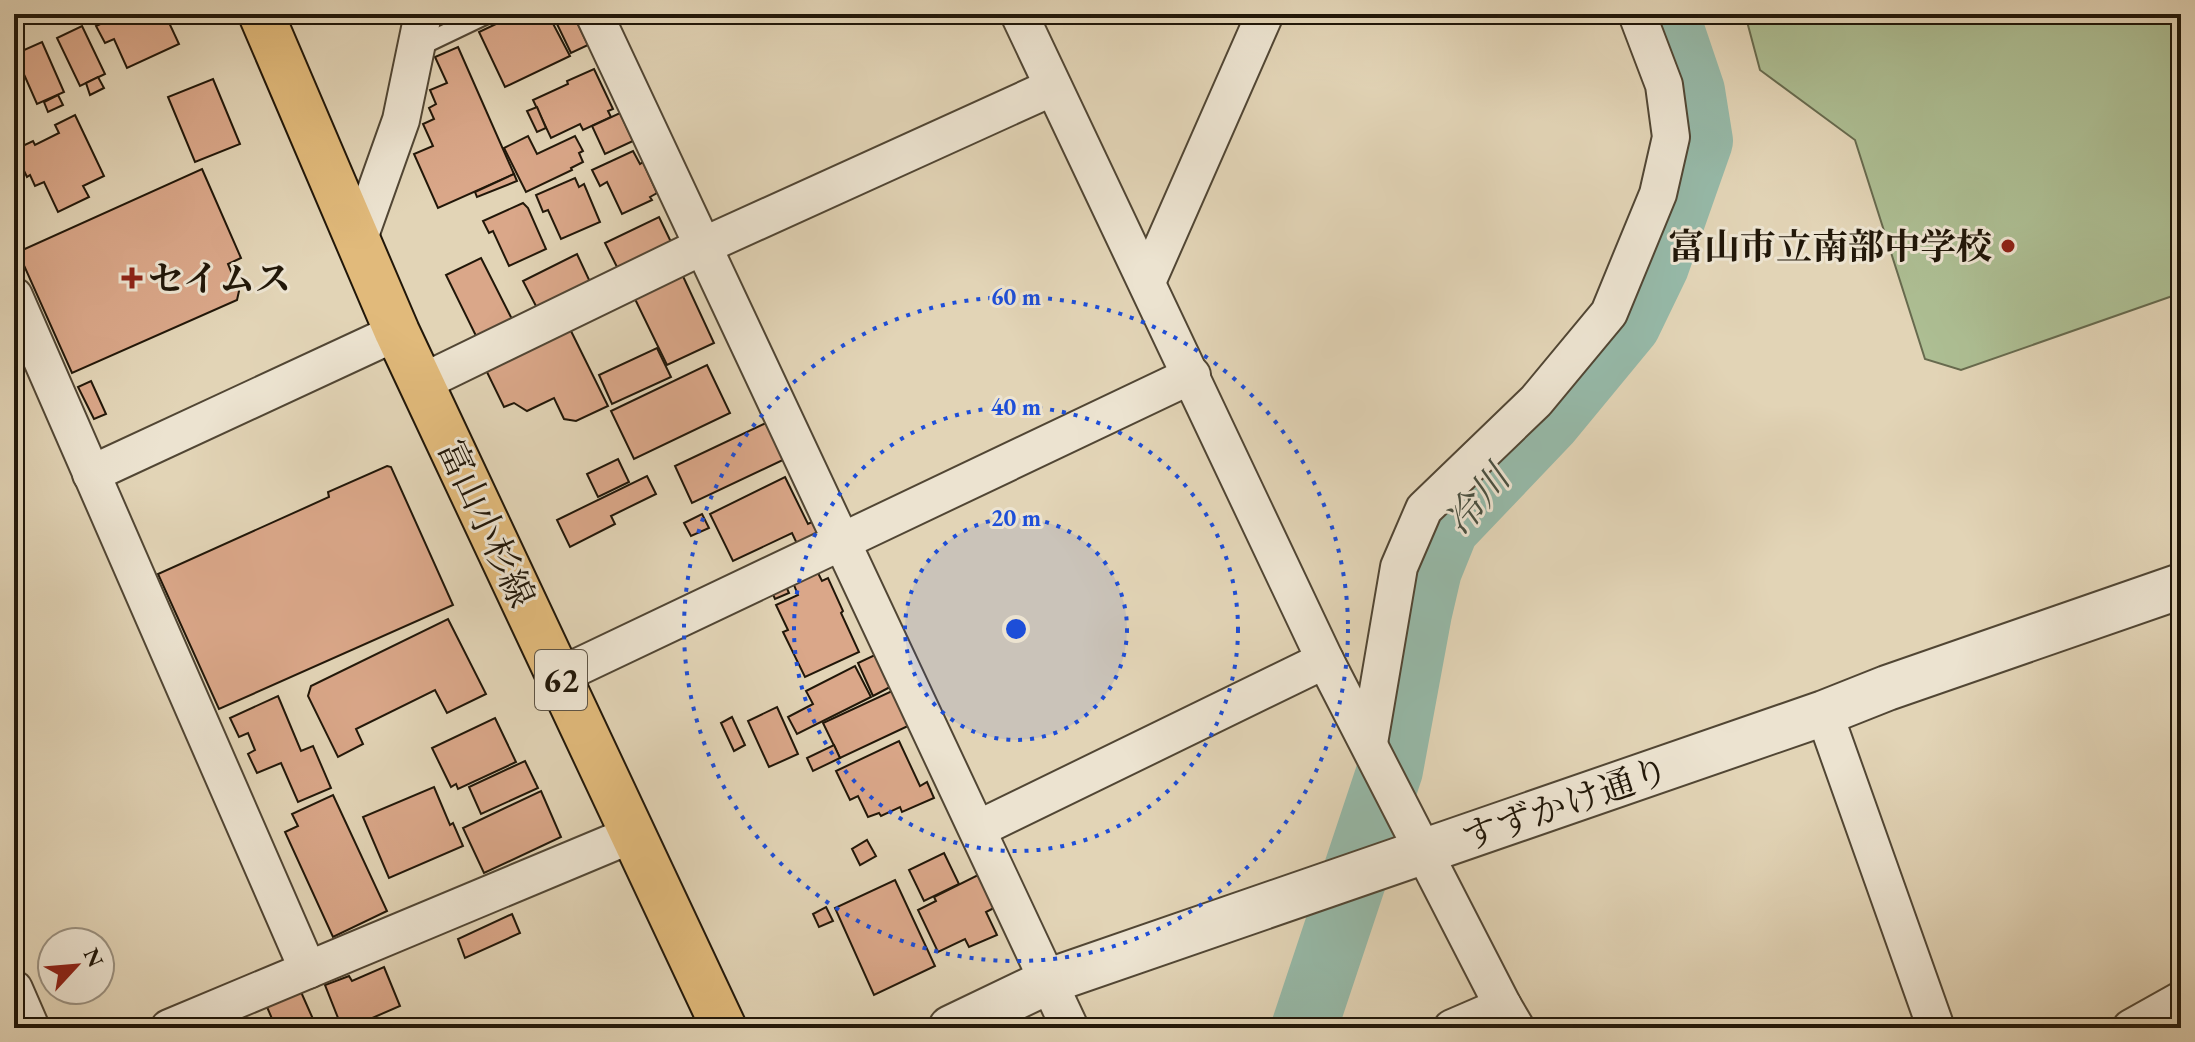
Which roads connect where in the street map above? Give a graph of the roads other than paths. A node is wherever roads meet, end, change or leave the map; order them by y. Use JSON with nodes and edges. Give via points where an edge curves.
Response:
{"nodes":[{"id":1,"x":261,"y":14,"type":"edge"},
{"id":2,"x":487,"y":14,"type":"edge"},
{"id":3,"x":594,"y":14,"type":"edge"},
{"id":4,"x":1019,"y":14,"type":"edge"},
{"id":5,"x":1265,"y":14,"type":"edge"},
{"id":6,"x":1637,"y":14,"type":"edge"},
{"id":7,"x":419,"y":31,"type":"edge"},
{"id":8,"x":1053,"y":87,"type":"junction"},
{"id":9,"x":358,"y":241,"type":"junction"},
{"id":10,"x":703,"y":246,"type":"junction"},
{"id":11,"x":1147,"y":282,"type":"junction"},
{"id":12,"x":14,"y":296,"type":"edge"},
{"id":13,"x":397,"y":332,"type":"junction"},
{"id":14,"x":1192,"y":375,"type":"junction"},
{"id":15,"x":421,"y":383,"type":"junction"},
{"id":16,"x":91,"y":474,"type":"junction"},
{"id":17,"x":842,"y":541,"type":"junction"},
{"id":18,"x":2181,"y":586,"type":"edge"},
{"id":19,"x":1325,"y":660,"type":"junction"},
{"id":20,"x":559,"y":676,"type":"junction"},
{"id":21,"x":1824,"y":713,"type":"junction"},
{"id":22,"x":1369,"y":743,"type":"junction"},
{"id":23,"x":978,"y":829,"type":"junction"},
{"id":24,"x":633,"y":834,"type":"junction"},
{"id":25,"x":1424,"y":852,"type":"junction"},
{"id":26,"x":308,"y":970,"type":"junction"},
{"id":27,"x":1049,"y":981,"type":"junction"},
{"id":28,"x":14,"y":989,"type":"edge"},
{"id":29,"x":2181,"y":1000,"type":"edge"},
{"id":30,"x":1509,"y":1017,"type":"edge"},
{"id":31,"x":31,"y":1028,"type":"edge"},
{"id":32,"x":169,"y":1028,"type":"edge"},
{"id":33,"x":724,"y":1028,"type":"edge"},
{"id":34,"x":951,"y":1028,"type":"edge"},
{"id":35,"x":1070,"y":1028,"type":"edge"},
{"id":36,"x":1452,"y":1028,"type":"edge"},
{"id":37,"x":1936,"y":1028,"type":"edge"},
{"id":38,"x":2131,"y":1028,"type":"edge"}],
"edges":[{"from":1,"to":9,"type":"main road","name":"富山小杉線","number":"62"},
{"from":2,"to":7,"type":"lane"},
{"from":3,"to":10,"type":"street"},
{"from":4,"to":8,"type":"street"},
{"from":5,"to":11,"type":"street"},
{"from":6,"to":22,"type":"street","via":[[1664,85],[1671,137],[1658,194],[1609,313],[1536,401],[1424,509],[1399,567]]},
{"from":7,"to":9,"type":"street","via":[[401,120]]},
{"from":8,"to":10,"type":"street"},
{"from":8,"to":11,"type":"street"},
{"from":9,"to":13,"type":"main road","name":"富山小杉線","number":"62"},
{"from":10,"to":15,"type":"street"},
{"from":10,"to":17,"type":"street"},
{"from":11,"to":14,"type":"street"},
{"from":12,"to":16,"type":"street"},
{"from":13,"to":15,"type":"main road","name":"富山小杉線","number":"62"},
{"from":13,"to":16,"type":"street"},
{"from":14,"to":17,"type":"street"},
{"from":14,"to":19,"type":"street"},
{"from":15,"to":20,"type":"main road","name":"富山小杉線","number":"62"},
{"from":16,"to":26,"type":"street"},
{"from":17,"to":20,"type":"street"},
{"from":17,"to":23,"type":"street"},
{"from":18,"to":21,"type":"street","name":"すずかけ通り"},
{"from":19,"to":22,"type":"street"},
{"from":19,"to":23,"type":"street"},
{"from":20,"to":24,"type":"main road","name":"富山小杉線","number":"62"},
{"from":21,"to":25,"type":"street","name":"すずかけ通り"},
{"from":21,"to":37,"type":"street"},
{"from":22,"to":25,"type":"street"},
{"from":23,"to":27,"type":"street"},
{"from":24,"to":26,"type":"street"},
{"from":24,"to":33,"type":"main road","name":"富山小杉線","number":"62"},
{"from":25,"to":27,"type":"street","name":"すずかけ通り"},
{"from":25,"to":30,"type":"street"},
{"from":26,"to":32,"type":"street"},
{"from":27,"to":34,"type":"street","name":"すずかけ通り"},
{"from":27,"to":35,"type":"street"},
{"from":28,"to":31,"type":"street"},
{"from":29,"to":38,"type":"street"},
{"from":30,"to":36,"type":"street"}]}
